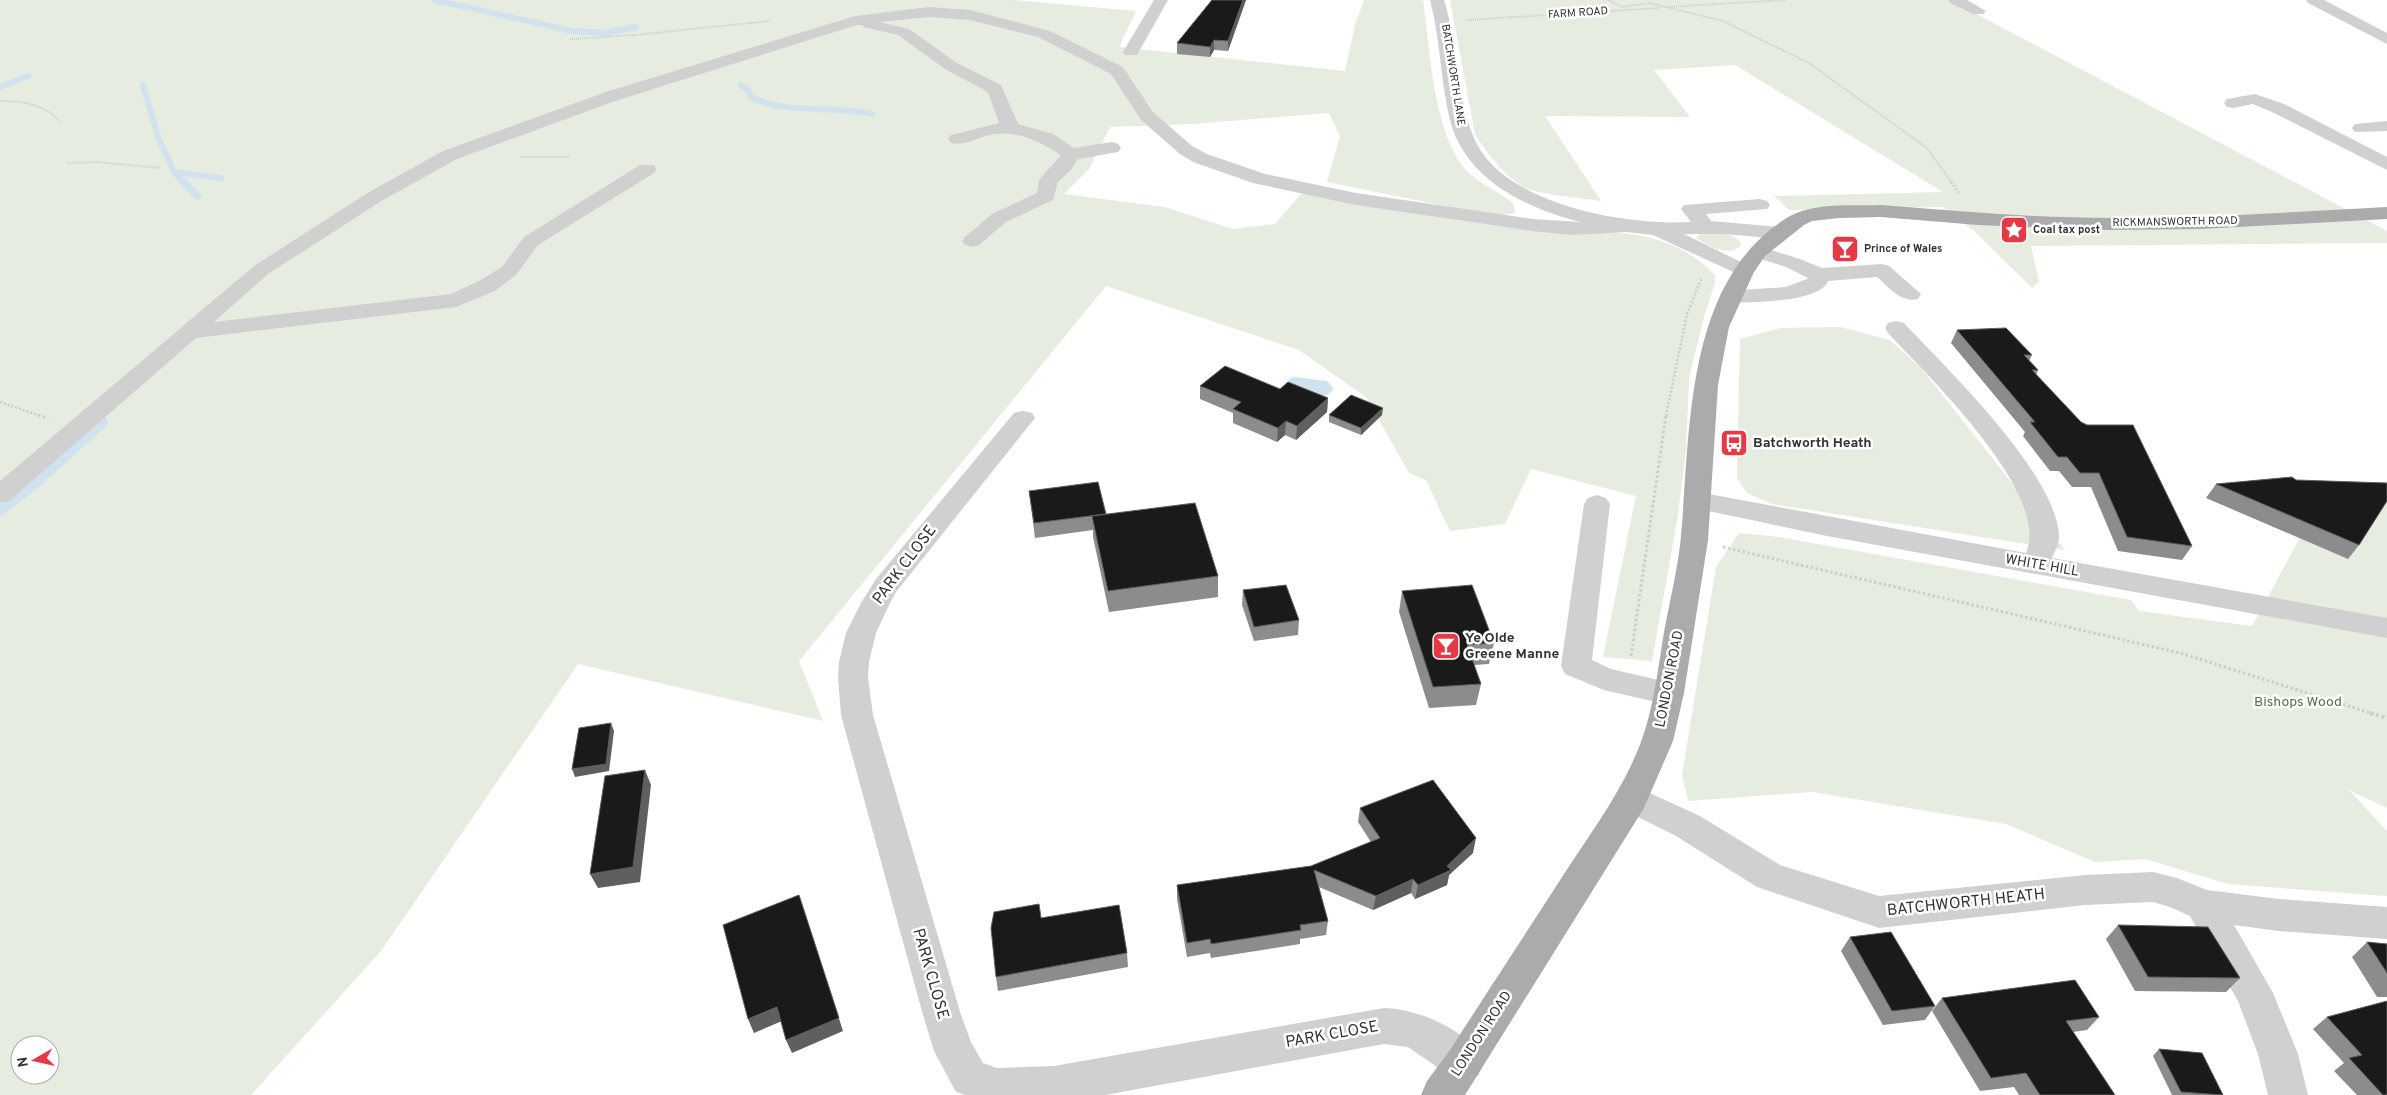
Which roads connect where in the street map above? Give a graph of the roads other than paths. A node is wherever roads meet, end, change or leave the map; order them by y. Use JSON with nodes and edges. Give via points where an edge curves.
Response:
{"nodes":[{"id":1,"x":1161,"y":0,"type":"edge"},
{"id":2,"x":1437,"y":0,"type":"edge"},
{"id":3,"x":1955,"y":0,"type":"edge"},
{"id":4,"x":2313,"y":0,"type":"edge"},
{"id":5,"x":1978,"y":11,"type":"dead end"},
{"id":6,"x":855,"y":21,"type":"junction"},
{"id":7,"x":2387,"y":40,"type":"edge"},
{"id":8,"x":1130,"y":52,"type":"dead end"},
{"id":9,"x":2233,"y":103,"type":"dead end"},
{"id":10,"x":1009,"y":126,"type":"junction"},
{"id":11,"x":2387,"y":126,"type":"edge"},
{"id":12,"x":2361,"y":128,"type":"dead end"},
{"id":13,"x":957,"y":138,"type":"dead end"},
{"id":14,"x":1112,"y":148,"type":"dead end"},
{"id":15,"x":1071,"y":154,"type":"junction"},
{"id":16,"x":2387,"y":164,"type":"edge"},
{"id":17,"x":1086,"y":167,"type":"dead end"},
{"id":18,"x":647,"y":169,"type":"dead end"},
{"id":19,"x":1060,"y":170,"type":"junction"},
{"id":20,"x":1545,"y":204,"type":"junction"},
{"id":21,"x":1760,"y":205,"type":"dead end"},
{"id":22,"x":2387,"y":213,"type":"edge"},
{"id":23,"x":1507,"y":222,"type":"junction"},
{"id":24,"x":1627,"y":226,"type":"junction"},
{"id":25,"x":1704,"y":227,"type":"junction"},
{"id":26,"x":1657,"y":229,"type":"junction"},
{"id":27,"x":1781,"y":232,"type":"junction"},
{"id":28,"x":972,"y":241,"type":"dead end"},
{"id":29,"x":1751,"y":262,"type":"junction"},
{"id":30,"x":1819,"y":275,"type":"junction"},
{"id":31,"x":1910,"y":294,"type":"dead end"},
{"id":32,"x":1731,"y":296,"type":"junction"},
{"id":33,"x":1896,"y":328,"type":"dead end"},
{"id":34,"x":188,"y":332,"type":"junction"},
{"id":35,"x":1023,"y":418,"type":"dead end"},
{"id":36,"x":0,"y":495,"type":"edge"},
{"id":37,"x":1698,"y":501,"type":"junction"},
{"id":38,"x":1597,"y":504,"type":"dead end"},
{"id":39,"x":2035,"y":565,"type":"junction"},
{"id":40,"x":2387,"y":628,"type":"edge"},
{"id":41,"x":1669,"y":693,"type":"junction"},
{"id":42,"x":1632,"y":798,"type":"junction"},
{"id":43,"x":2203,"y":905,"type":"junction"},
{"id":44,"x":2387,"y":923,"type":"edge"},
{"id":45,"x":1464,"y":1063,"type":"junction"},
{"id":46,"x":1441,"y":1095,"type":"edge"},
{"id":47,"x":2288,"y":1095,"type":"edge"}],
"edges":[{"from":1,"to":8,"type":"street"},
{"from":2,"to":20,"type":"street","name":"BATCHWORTH LANE","via":[[1445,21],[1460,124],[1474,156],[1493,176]]},
{"from":3,"to":5,"type":"street"},
{"from":4,"to":7,"type":"street"},
{"from":6,"to":10,"type":"street","via":[[903,32],[951,66],[995,89]]},
{"from":6,"to":23,"type":"street","via":[[893,15],[970,15],[1044,34],[1117,71],[1147,116],[1200,158],[1260,179],[1295,187]]},
{"from":6,"to":34,"type":"street","via":[[612,96],[450,155],[376,196],[261,270]]},
{"from":9,"to":16,"type":"street","via":[[2255,99]]},
{"from":10,"to":13,"type":"street"},
{"from":10,"to":15,"type":"street","via":[[1047,138]]},
{"from":11,"to":12,"type":"street"},
{"from":14,"to":15,"type":"street"},
{"from":15,"to":19,"type":"street"},
{"from":17,"to":19,"type":"street"},
{"from":18,"to":34,"type":"street","via":[[531,241],[509,271],[487,286],[456,300]]},
{"from":19,"to":28,"type":"street","via":[[1049,180],[1046,196],[999,218]]},
{"from":20,"to":23,"type":"street","via":[[1533,213]]},
{"from":20,"to":24,"type":"street","name":"BATCHWORTH LANE"},
{"from":21,"to":25,"type":"street","via":[[1691,208]]},
{"from":22,"to":27,"type":"main road","name":"RICKMANSWORTH ROAD","via":[[2201,223],[2109,224],[1881,211],[1839,212],[1808,216]]},
{"from":23,"to":24,"type":"street","via":[[1571,228]]},
{"from":24,"to":26,"type":"street","name":"BATCHWORTH LANE"},
{"from":25,"to":26,"type":"street","name":"BATCHWORTH LANE"},
{"from":25,"to":27,"type":"street","name":"BATCHWORTH LANE"},
{"from":26,"to":29,"type":"street","name":"BATCHWORTH LANE"},
{"from":27,"to":29,"type":"main road","name":"RICKMANSWORTH ROAD"},
{"from":29,"to":30,"type":"street","name":"BATCHWORTH LANE","via":[[1793,263]]},
{"from":29,"to":32,"type":"main road","name":"LONDON ROAD"},
{"from":30,"to":31,"type":"street","via":[[1882,270]]},
{"from":30,"to":32,"type":"street","via":[[1817,283],[1802,291]]},
{"from":32,"to":37,"type":"main road","name":"LONDON ROAD","via":[[1718,327],[1706,385]]},
{"from":33,"to":39,"type":"street","via":[[2000,443],[2027,485],[2042,515],[2046,538]]},
{"from":34,"to":36,"type":"street"},
{"from":35,"to":45,"type":"street","name":"PARK CLOSE","via":[[886,586],[868,614],[855,649],[853,676],[857,715],[942,1016],[954,1052],[970,1078],[997,1088],[1054,1085],[1403,1025],[1419,1031]]},
{"from":37,"to":39,"type":"street","name":"WHITE HILL"},
{"from":37,"to":41,"type":"main road","name":"LONDON ROAD"},
{"from":38,"to":41,"type":"street","via":[[1576,666],[1604,679]]},
{"from":39,"to":40,"type":"street","name":"WHITE HILL"},
{"from":41,"to":42,"type":"main road","name":"LONDON ROAD","via":[[1657,741]]},
{"from":42,"to":43,"type":"street","name":"BATCHWORTH HEATH","via":[[1688,826],[1769,876],[1879,912],[2085,890],[2153,887]]},
{"from":42,"to":45,"type":"main road","name":"LONDON ROAD"},
{"from":43,"to":44,"type":"street","name":"BATCHWORTH HEATH","via":[[2279,915]]},
{"from":43,"to":47,"type":"street","via":[[2254,993],[2278,1054]]},
{"from":45,"to":46,"type":"main road","name":"LONDON ROAD"}]}
